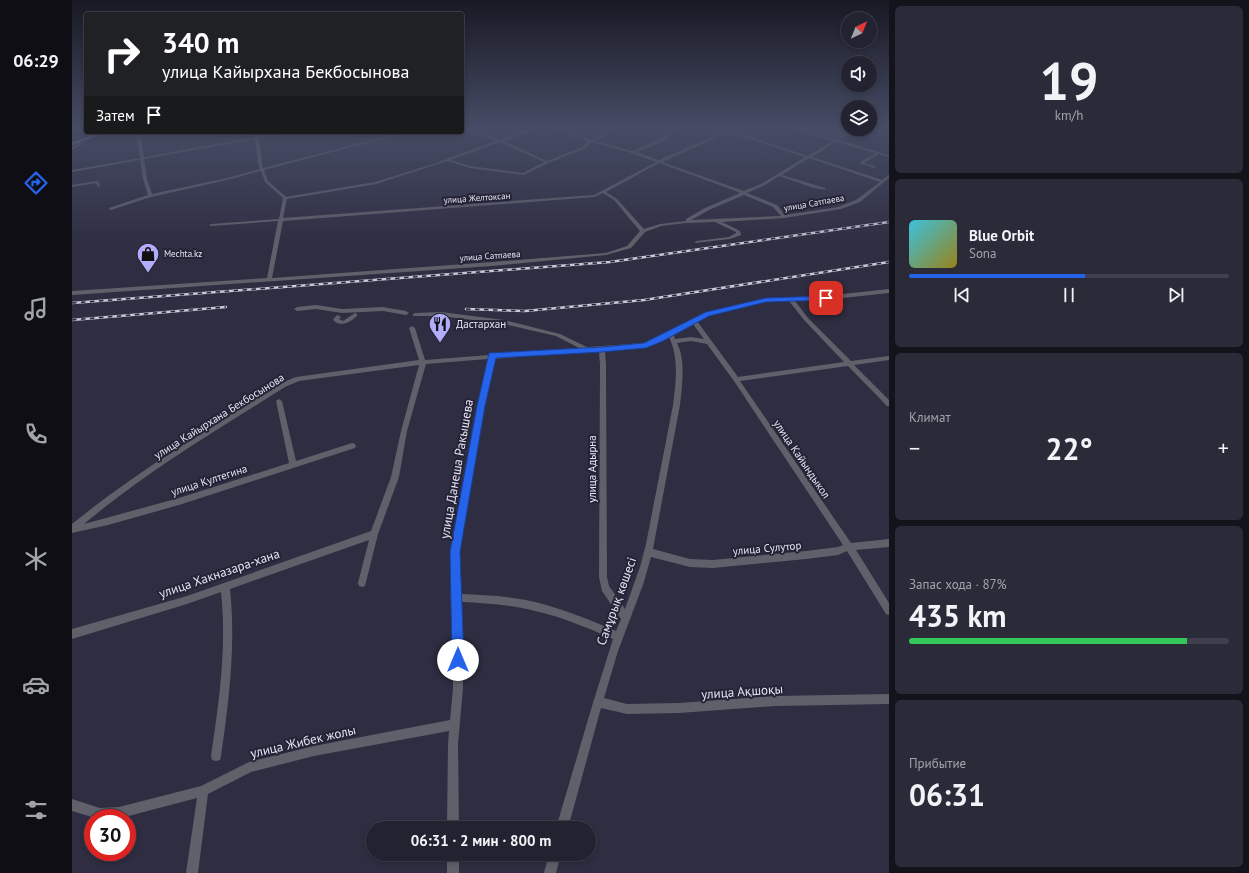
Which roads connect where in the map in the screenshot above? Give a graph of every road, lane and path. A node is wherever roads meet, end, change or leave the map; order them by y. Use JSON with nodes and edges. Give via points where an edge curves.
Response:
{"nodes":[{"id":1,"x":90,"y":168,"type":"edge"},
{"id":2,"x":144,"y":168,"type":"edge"},
{"id":3,"x":270,"y":168,"type":"edge"},
{"id":4,"x":421,"y":168,"type":"edge"},
{"id":5,"x":476,"y":168,"type":"edge"},
{"id":6,"x":536,"y":168,"type":"edge"},
{"id":7,"x":648,"y":168,"type":"edge"},
{"id":8,"x":674,"y":168,"type":"edge"},
{"id":9,"x":791,"y":168,"type":"edge"},
{"id":10,"x":842,"y":168,"type":"edge"},
{"id":11,"x":261,"y":170,"type":"junction"},
{"id":12,"x":72,"y":171,"type":"edge"},
{"id":13,"x":779,"y":175,"type":"junction"},
{"id":14,"x":889,"y":176,"type":"edge"},
{"id":15,"x":882,"y":181,"type":"junction"},
{"id":16,"x":72,"y":186,"type":"edge"},
{"id":17,"x":100,"y":186,"type":"dead end"},
{"id":18,"x":824,"y":189,"type":"dead end"},
{"id":19,"x":604,"y":192,"type":"junction"},
{"id":20,"x":745,"y":194,"type":"junction"},
{"id":21,"x":150,"y":196,"type":"junction"},
{"id":22,"x":285,"y":198,"type":"junction"},
{"id":23,"x":111,"y":209,"type":"dead end"},
{"id":24,"x":784,"y":216,"type":"junction"},
{"id":25,"x":715,"y":220,"type":"junction"},
{"id":26,"x":280,"y":221,"type":"junction"},
{"id":27,"x":686,"y":222,"type":"junction"},
{"id":28,"x":211,"y":225,"type":"dead end"},
{"id":29,"x":643,"y":231,"type":"junction"},
{"id":30,"x":697,"y":242,"type":"dead end"},
{"id":31,"x":269,"y":280,"type":"junction"},
{"id":32,"x":889,"y":292,"type":"edge"},
{"id":33,"x":72,"y":294,"type":"edge"},
{"id":34,"x":841,"y":297,"type":"junction"},
{"id":35,"x":791,"y":300,"type":"junction"},
{"id":36,"x":847,"y":303,"type":"dead end"},
{"id":37,"x":297,"y":309,"type":"dead end"},
{"id":38,"x":406,"y":313,"type":"dead end"},
{"id":39,"x":354,"y":315,"type":"dead end"},
{"id":40,"x":416,"y":315,"type":"dead end"},
{"id":41,"x":338,"y":317,"type":"dead end"},
{"id":42,"x":694,"y":321,"type":"junction"},
{"id":43,"x":412,"y":328,"type":"dead end"},
{"id":44,"x":673,"y":338,"type":"junction"},
{"id":45,"x":709,"y":342,"type":"junction"},
{"id":46,"x":602,"y":350,"type":"junction"},
{"id":47,"x":587,"y":351,"type":"junction"},
{"id":48,"x":492,"y":355,"type":"junction"},
{"id":49,"x":889,"y":358,"type":"edge"},
{"id":50,"x":423,"y":362,"type":"junction"},
{"id":51,"x":850,"y":364,"type":"junction"},
{"id":52,"x":736,"y":379,"type":"junction"},
{"id":53,"x":279,"y":401,"type":"dead end"},
{"id":54,"x":889,"y":404,"type":"edge"},
{"id":55,"x":352,"y":446,"type":"dead end"},
{"id":56,"x":292,"y":464,"type":"junction"},
{"id":57,"x":72,"y":530,"type":"edge"},
{"id":58,"x":374,"y":534,"type":"junction"},
{"id":59,"x":889,"y":543,"type":"edge"},
{"id":60,"x":849,"y":547,"type":"junction"},
{"id":61,"x":648,"y":552,"type":"junction"},
{"id":62,"x":362,"y":583,"type":"dead end"},
{"id":63,"x":224,"y":586,"type":"junction"},
{"id":64,"x":457,"y":598,"type":"junction"},
{"id":65,"x":889,"y":611,"type":"edge"},
{"id":66,"x":626,"y":618,"type":"junction"},
{"id":67,"x":72,"y":634,"type":"edge"},
{"id":68,"x":618,"y":636,"type":"junction"},
{"id":69,"x":889,"y":699,"type":"edge"},
{"id":70,"x":598,"y":702,"type":"junction"},
{"id":71,"x":454,"y":725,"type":"junction"},
{"id":72,"x":216,"y":756,"type":"dead end"},
{"id":73,"x":203,"y":792,"type":"junction"},
{"id":74,"x":72,"y":805,"type":"edge"},
{"id":75,"x":453,"y":821,"type":"edge"},
{"id":76,"x":564,"y":821,"type":"edge"},
{"id":77,"x":453,"y":861,"type":"edge"},
{"id":78,"x":553,"y":861,"type":"edge"},
{"id":79,"x":192,"y":873,"type":"edge"},
{"id":80,"x":453,"y":873,"type":"edge"},
{"id":81,"x":550,"y":873,"type":"edge"}],
"edges":[{"from":1,"to":12,"type":"street"},
{"from":2,"to":21,"type":"street"},
{"from":3,"to":11,"type":"street"},
{"from":4,"to":22,"type":"street","via":[[364,185]]},
{"from":5,"to":6,"type":"street","via":[[524,174]]},
{"from":7,"to":19,"type":"street","name":"улица Желтоксан"},
{"from":8,"to":20,"type":"street"},
{"from":9,"to":13,"type":"street"},
{"from":10,"to":15,"type":"street"},
{"from":11,"to":21,"type":"street"},
{"from":11,"to":22,"type":"street","via":[[267,184]]},
{"from":13,"to":18,"type":"street"},
{"from":13,"to":20,"type":"street"},
{"from":14,"to":15,"type":"street","name":"улица Сатпаева"},
{"from":15,"to":24,"type":"street","name":"улица Сатпаева","via":[[852,204]]},
{"from":16,"to":17,"type":"street","via":[[97,182]]},
{"from":19,"to":26,"type":"street","name":"улица Желтоксан","via":[[595,196],[545,201]]},
{"from":19,"to":29,"type":"street","via":[[614,197]]},
{"from":20,"to":24,"type":"street","via":[[775,206]]},
{"from":20,"to":27,"type":"street","via":[[707,209]]},
{"from":21,"to":23,"type":"street"},
{"from":22,"to":26,"type":"street"},
{"from":24,"to":25,"type":"street","name":"улица Сатпаева"},
{"from":25,"to":27,"type":"street","name":"улица Сатпаева"},
{"from":25,"to":30,"type":"street","via":[[740,233],[736,236]]},
{"from":26,"to":28,"type":"street","name":"улица Желтоксан"},
{"from":26,"to":31,"type":"street"},
{"from":27,"to":29,"type":"street","name":"улица Сатпаева","via":[[660,225]]},
{"from":29,"to":31,"type":"street","name":"улица Сатпаева","via":[[629,247],[606,254]]},
{"from":31,"to":33,"type":"street","name":"улица Сатпаева"},
{"from":32,"to":34,"type":"street","name":"улица Кайырхана Бекбосынова"},
{"from":34,"to":35,"type":"street","name":"улица Кайырхана Бекбосынова"},
{"from":34,"to":36,"type":"street"},
{"from":35,"to":42,"type":"street","name":"улица Кайырхана Бекбосынова","via":[[766,300],[706,314]]},
{"from":35,"to":51,"type":"street"},
{"from":37,"to":38,"type":"street","via":[[383,309]]},
{"from":39,"to":41,"type":"street","via":[[347,322],[341,323],[336,320]]},
{"from":40,"to":47,"type":"street","via":[[441,314],[504,322],[558,335]]},
{"from":42,"to":44,"type":"street","name":"улица Кайырхана Бекбосынова"},
{"from":42,"to":45,"type":"street","name":"улица Кайындыкол"},
{"from":43,"to":50,"type":"street"},
{"from":44,"to":45,"type":"street"},
{"from":44,"to":46,"type":"street","name":"улица Кайырхана Бекбосынова","via":[[646,345]]},
{"from":44,"to":61,"type":"street","name":"Самұрық көшесі","via":[[677,350],[679,391]]},
{"from":45,"to":52,"type":"street","name":"улица Кайындыкол"},
{"from":46,"to":47,"type":"street","name":"улица Кайырхана Бекбосынова"},
{"from":46,"to":66,"type":"street","name":"улица Адырна","via":[[603,577],[605,588]]},
{"from":47,"to":48,"type":"street","name":"улица Кайырхана Бекбосынова"},
{"from":48,"to":50,"type":"street","name":"улица Кайырхана Бекбосынова"},
{"from":48,"to":64,"type":"street","name":"улица Данеша Ракышева","via":[[455,552]]},
{"from":49,"to":51,"type":"street"},
{"from":50,"to":57,"type":"street","name":"улица Кайырхана Бекбосынова","via":[[298,379],[283,384],[127,486]]},
{"from":50,"to":58,"type":"street","via":[[404,431],[395,477]]},
{"from":51,"to":52,"type":"street"},
{"from":51,"to":54,"type":"street"},
{"from":52,"to":60,"type":"street","name":"улица Кайындыкол"},
{"from":53,"to":56,"type":"street"},
{"from":55,"to":56,"type":"street","name":"улица Култегина"},
{"from":56,"to":57,"type":"street","name":"улица Култегина","via":[[204,495]]},
{"from":58,"to":62,"type":"street"},
{"from":58,"to":63,"type":"street","name":"улица Хакназара-хана"},
{"from":59,"to":60,"type":"street","name":"улица Сулутор"},
{"from":60,"to":61,"type":"street","name":"улица Сулутор","via":[[838,551],[713,564],[690,563]]},
{"from":60,"to":65,"type":"street","name":"улица Кайындыкол"},
{"from":61,"to":66,"type":"street","name":"Самұрық көшесі"},
{"from":63,"to":67,"type":"street","name":"улица Хакназара-хана"},
{"from":63,"to":72,"type":"street","via":[[228,609],[225,686]]},
{"from":64,"to":68,"type":"street","via":[[500,600],[534,606]]},
{"from":64,"to":71,"type":"street","name":"улица Данеша Ракышева","via":[[458,688]]},
{"from":66,"to":68,"type":"street","name":"Самұрық көшесі"},
{"from":68,"to":70,"type":"street","name":"Самұрық көшесі"},
{"from":69,"to":70,"type":"street","name":"улица Ақшоқы","via":[[776,701],[650,709],[627,709]]},
{"from":70,"to":76,"type":"street","name":"Самұрық көшесі"},
{"from":71,"to":73,"type":"street","name":"улица Жибек жолы","via":[[314,751],[249,767]]},
{"from":71,"to":75,"type":"street","name":"улица Данеша Ракышева"},
{"from":73,"to":74,"type":"street","name":"улица Жибек жолы","via":[[119,813],[100,814]]},
{"from":73,"to":79,"type":"street"},
{"from":77,"to":80,"type":"street"},
{"from":78,"to":81,"type":"street"}]}
